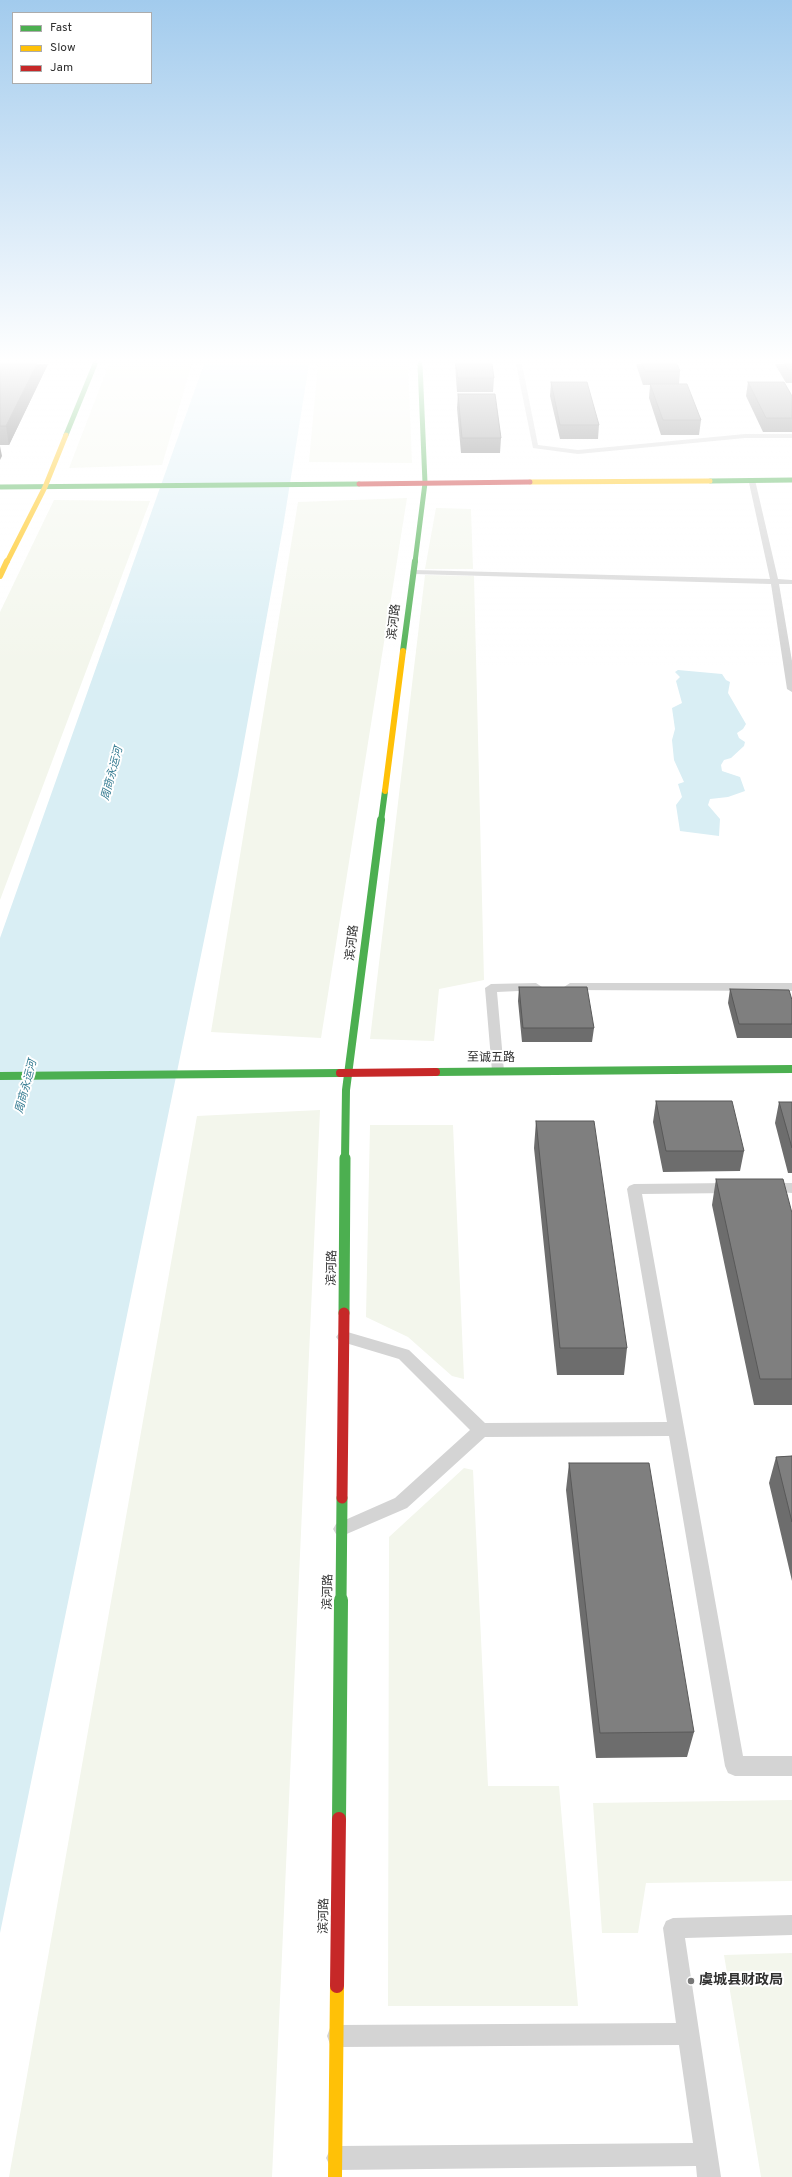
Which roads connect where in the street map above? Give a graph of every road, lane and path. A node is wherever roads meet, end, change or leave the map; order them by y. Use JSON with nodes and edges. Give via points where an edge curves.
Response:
{"nodes":[{"id":1,"x":53,"y":466,"type":"edge"},
{"id":2,"x":424,"y":466,"type":"edge"},
{"id":3,"x":751,"y":480,"type":"junction"},
{"id":4,"x":792,"y":480,"type":"edge"},
{"id":5,"x":425,"y":483,"type":"junction"},
{"id":6,"x":45,"y":486,"type":"junction"},
{"id":7,"x":0,"y":487,"type":"edge"},
{"id":8,"x":414,"y":572,"type":"junction"},
{"id":9,"x":0,"y":576,"type":"edge"},
{"id":10,"x":775,"y":582,"type":"junction"},
{"id":11,"x":792,"y":582,"type":"edge"},
{"id":12,"x":792,"y":689,"type":"edge"},
{"id":13,"x":792,"y":987,"type":"edge"},
{"id":14,"x":792,"y":1069,"type":"edge"},
{"id":15,"x":498,"y":1071,"type":"junction"},
{"id":16,"x":349,"y":1072,"type":"junction"},
{"id":17,"x":0,"y":1076,"type":"edge"},
{"id":18,"x":792,"y":1188,"type":"edge"},
{"id":19,"x":344,"y":1337,"type":"junction"},
{"id":20,"x":676,"y":1429,"type":"junction"},
{"id":21,"x":481,"y":1430,"type":"junction"},
{"id":22,"x":342,"y":1529,"type":"junction"},
{"id":23,"x":792,"y":1766,"type":"edge"},
{"id":24,"x":792,"y":1925,"type":"edge"},
{"id":25,"x":689,"y":2034,"type":"junction"},
{"id":26,"x":336,"y":2036,"type":"junction"},
{"id":27,"x":706,"y":2154,"type":"junction"},
{"id":28,"x":335,"y":2168,"type":"edge"},
{"id":29,"x":709,"y":2177,"type":"edge"}],
"edges":[{"from":1,"to":6,"type":"street"},
{"from":2,"to":5,"type":"street","name":"滨河路"},
{"from":3,"to":4,"type":"street"},
{"from":3,"to":5,"type":"street"},
{"from":3,"to":10,"type":"lane"},
{"from":5,"to":6,"type":"street"},
{"from":5,"to":8,"type":"street","name":"滨河路"},
{"from":6,"to":7,"type":"street"},
{"from":6,"to":9,"type":"street"},
{"from":8,"to":10,"type":"lane"},
{"from":8,"to":16,"type":"street","name":"滨河路"},
{"from":10,"to":11,"type":"lane"},
{"from":10,"to":12,"type":"lane"},
{"from":13,"to":15,"type":"lane","via":[[491,988]]},
{"from":14,"to":15,"type":"street","name":"至诚五路"},
{"from":15,"to":16,"type":"street","name":"至诚五路"},
{"from":16,"to":17,"type":"street","name":"至诚五路","via":[[189,1076]]},
{"from":16,"to":19,"type":"street","name":"滨河路","via":[[346,1090]]},
{"from":18,"to":20,"type":"lane","via":[[634,1189]]},
{"from":19,"to":21,"type":"lane","via":[[404,1354]]},
{"from":19,"to":22,"type":"street","name":"滨河路"},
{"from":20,"to":21,"type":"lane"},
{"from":20,"to":23,"type":"lane","via":[[735,1766]]},
{"from":21,"to":22,"type":"lane","via":[[401,1503]]},
{"from":22,"to":26,"type":"street","name":"滨河路"},
{"from":24,"to":25,"type":"lane","via":[[673,1928]]},
{"from":25,"to":26,"type":"lane"},
{"from":25,"to":27,"type":"lane"},
{"from":26,"to":28,"type":"street","name":"滨河路"},
{"from":27,"to":28,"type":"lane"},
{"from":27,"to":29,"type":"lane"}]}
